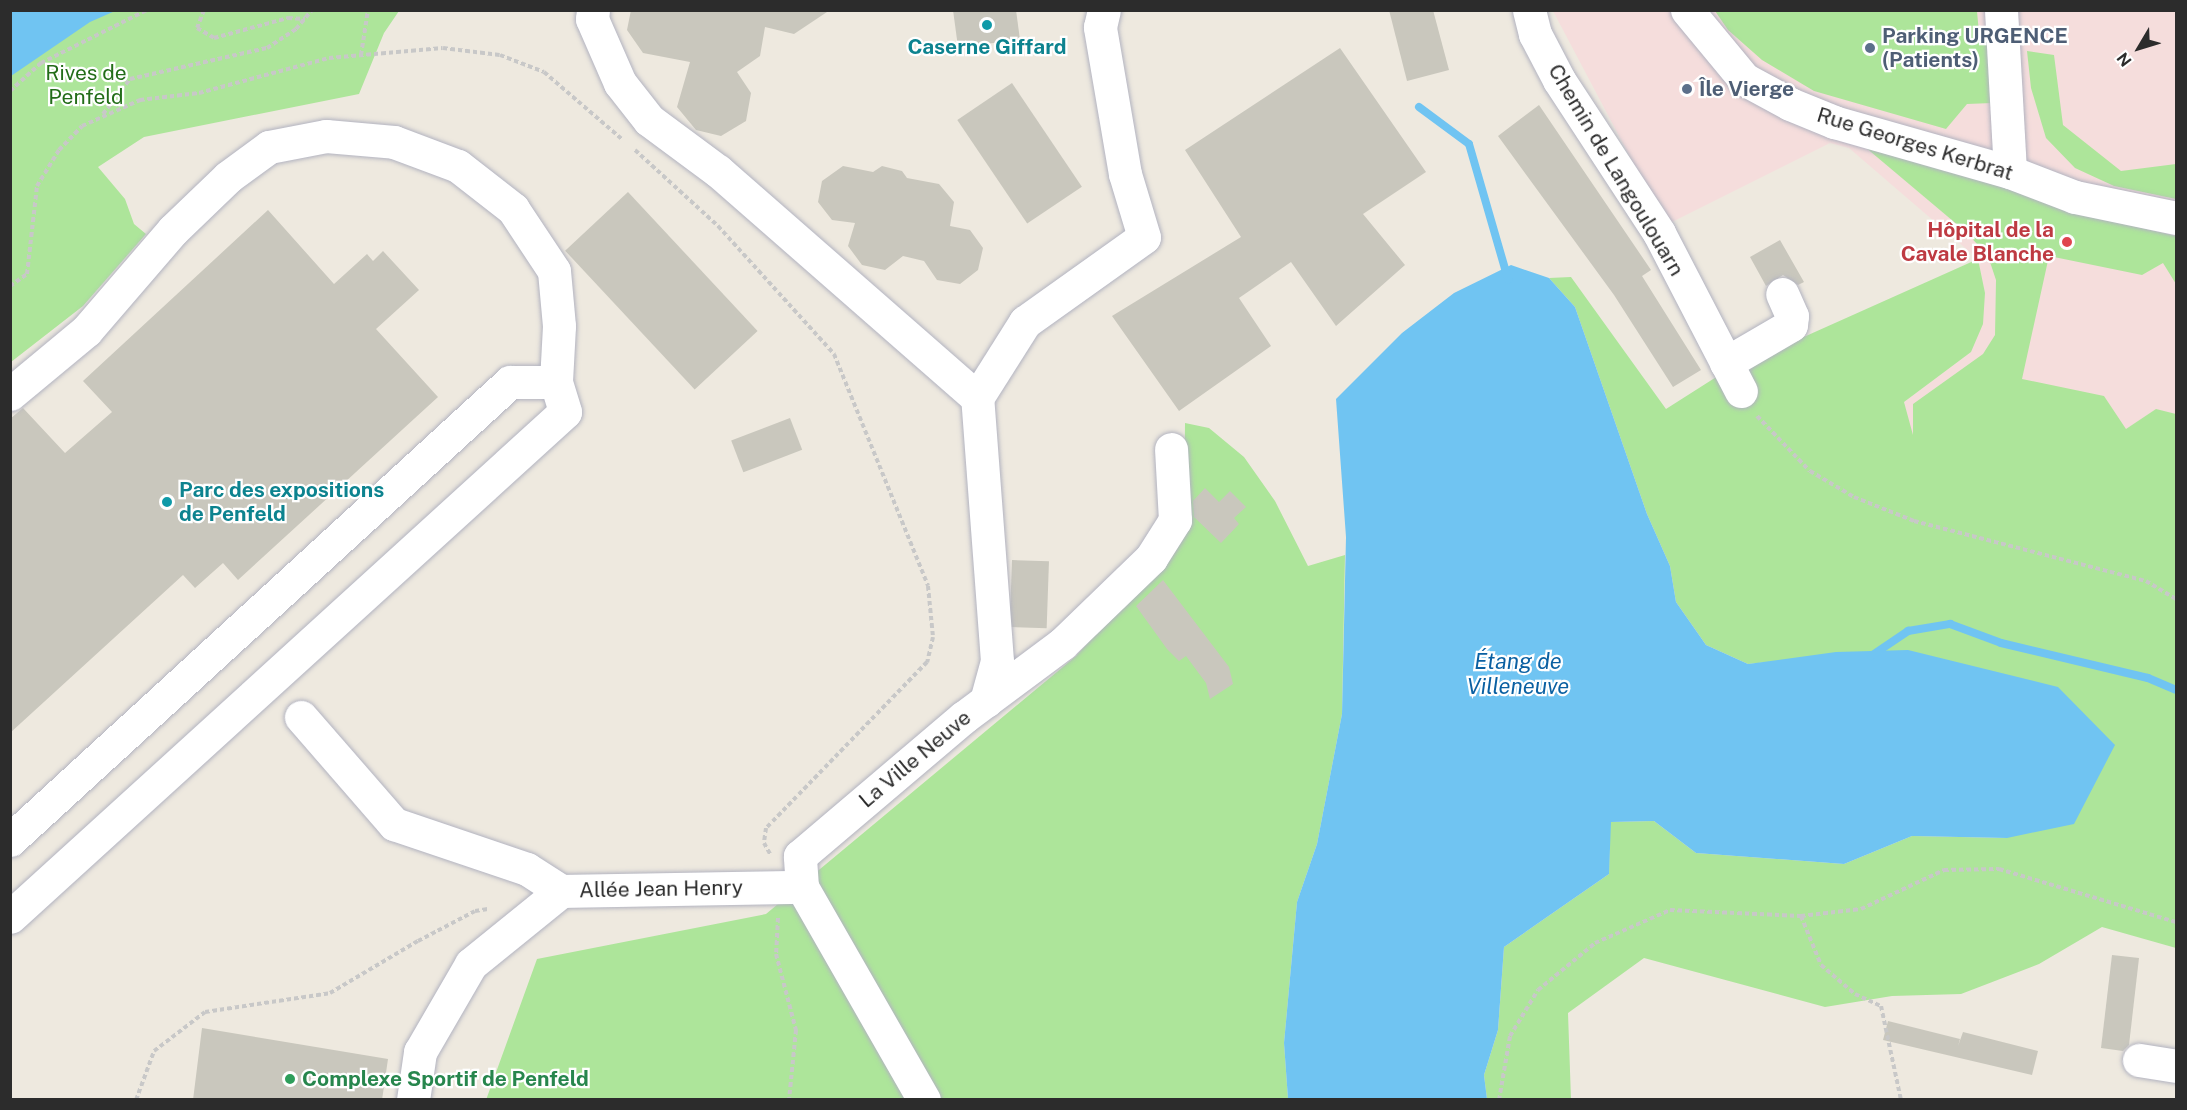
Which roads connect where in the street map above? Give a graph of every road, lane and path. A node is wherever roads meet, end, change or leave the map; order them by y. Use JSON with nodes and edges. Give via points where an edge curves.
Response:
{"nodes":[{"id":1,"x":147,"y":10,"type":"edge"},
{"id":2,"x":204,"y":10,"type":"edge"},
{"id":3,"x":312,"y":10,"type":"edge"},
{"id":4,"x":368,"y":10,"type":"edge"},
{"id":5,"x":593,"y":10,"type":"edge"},
{"id":6,"x":1104,"y":10,"type":"edge"},
{"id":7,"x":1529,"y":10,"type":"edge"},
{"id":8,"x":1687,"y":10,"type":"edge"},
{"id":9,"x":2001,"y":10,"type":"edge"},
{"id":10,"x":306,"y":19,"type":"junction"},
{"id":11,"x":361,"y":55,"type":"junction"},
{"id":12,"x":10,"y":91,"type":"edge"},
{"id":13,"x":103,"y":115,"type":"junction"},
{"id":14,"x":2010,"y":172,"type":"junction"},
{"id":15,"x":2176,"y":218,"type":"edge"},
{"id":16,"x":10,"y":286,"type":"edge"},
{"id":17,"x":1782,"y":294,"type":"dead end"},
{"id":18,"x":1734,"y":377,"type":"junction"},
{"id":19,"x":556,"y":382,"type":"junction"},
{"id":20,"x":10,"y":394,"type":"edge"},
{"id":21,"x":977,"y":398,"type":"junction"},
{"id":22,"x":1171,"y":449,"type":"dead end"},
{"id":23,"x":2176,"y":599,"type":"edge"},
{"id":24,"x":986,"y":701,"type":"junction"},
{"id":25,"x":301,"y":717,"type":"dead end"},
{"id":26,"x":10,"y":840,"type":"edge"},
{"id":27,"x":790,"y":886,"type":"junction"},
{"id":28,"x":561,"y":891,"type":"junction"},
{"id":29,"x":498,"y":908,"type":"dead end"},
{"id":30,"x":1801,"y":916,"type":"junction"},
{"id":31,"x":10,"y":917,"type":"edge"},
{"id":32,"x":2176,"y":922,"type":"edge"},
{"id":33,"x":2139,"y":1059,"type":"dead end"},
{"id":34,"x":2176,"y":1066,"type":"edge"},
{"id":35,"x":136,"y":1100,"type":"edge"},
{"id":36,"x":413,"y":1100,"type":"edge"},
{"id":37,"x":789,"y":1100,"type":"edge"},
{"id":38,"x":924,"y":1100,"type":"edge"},
{"id":39,"x":1499,"y":1100,"type":"edge"},
{"id":40,"x":1901,"y":1100,"type":"edge"}],
"edges":[{"from":1,"to":12,"type":"path","via":[[41,63]]},
{"from":2,"to":10,"type":"path","via":[[197,28],[214,38],[288,18]]},
{"from":3,"to":10,"type":"path"},
{"from":4,"to":11,"type":"path"},
{"from":5,"to":21,"type":"street","via":[[592,19],[620,83],[649,120],[718,171]]},
{"from":6,"to":21,"type":"street","via":[[1100,27],[1125,174],[1144,237],[1025,322]]},
{"from":7,"to":18,"type":"street","name":"Chemin de Langoulouarn","via":[[1535,34],[1559,80],[1659,233]]},
{"from":8,"to":14,"type":"street","name":"Rue Georges Kerbrat","via":[[1744,79],[1790,104],[1833,122]]},
{"from":9,"to":14,"type":"street"},
{"from":10,"to":13,"type":"path","via":[[267,48],[130,79]]},
{"from":11,"to":13,"type":"path","via":[[329,58],[199,93],[140,100]]},
{"from":11,"to":27,"type":"path","via":[[443,48],[500,55],[544,72],[718,226],[834,354],[928,586],[933,637],[927,662],[766,828],[764,843]]},
{"from":13,"to":16,"type":"path","via":[[82,126],[59,150],[37,186],[27,274]]},
{"from":14,"to":15,"type":"street","name":"Rue Georges Kerbrat","via":[[2075,196]]},
{"from":17,"to":18,"type":"street","via":[[1792,316],[1791,325]]},
{"from":18,"to":23,"type":"path","via":[[1764,427],[1810,471],[1854,497],[1914,521],[2146,581]]},
{"from":19,"to":20,"type":"street","via":[[559,326],[554,271],[513,209],[458,166],[394,142],[326,136],[269,147],[228,177],[173,230],[86,331]]},
{"from":19,"to":26,"type":"street","via":[[510,382]]},
{"from":19,"to":31,"type":"street","via":[[565,412]]},
{"from":21,"to":24,"type":"street","via":[[997,661]]},
{"from":22,"to":24,"type":"street","name":"La Ville Neuve","via":[[1175,520],[1151,558],[1062,644]]},
{"from":24,"to":27,"type":"street","name":"La Ville Neuve","via":[[800,856]]},
{"from":25,"to":28,"type":"street","name":"Allée Jean Henry","via":[[394,824],[526,869]]},
{"from":27,"to":28,"type":"street","name":"Allée Jean Henry"},
{"from":27,"to":37,"type":"path","via":[[776,954],[796,1030]]},
{"from":27,"to":38,"type":"street","name":"La Ville Neuve"},
{"from":28,"to":36,"type":"street","via":[[471,964],[420,1052]]},
{"from":29,"to":35,"type":"path","via":[[475,911],[330,993],[205,1012],[154,1051]]},
{"from":30,"to":32,"type":"path","via":[[1861,909],[1944,870],[1999,869]]},
{"from":30,"to":39,"type":"path","via":[[1670,910],[1596,943],[1538,990],[1510,1036]]},
{"from":30,"to":40,"type":"path","via":[[1821,965],[1855,994],[1881,1006]]},
{"from":33,"to":34,"type":"street"}]}
